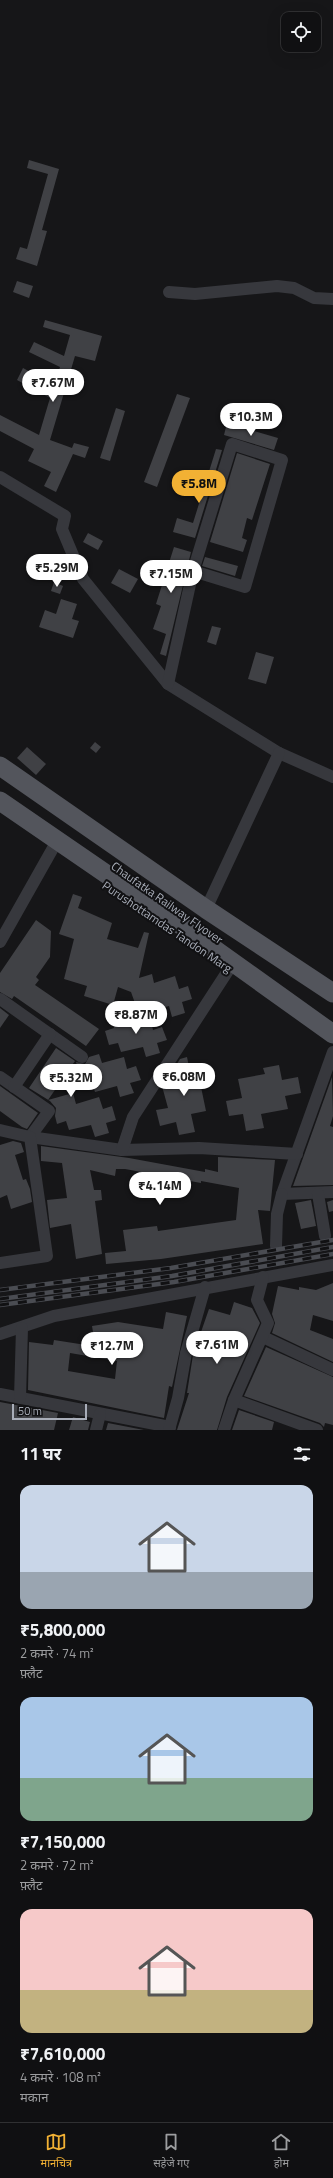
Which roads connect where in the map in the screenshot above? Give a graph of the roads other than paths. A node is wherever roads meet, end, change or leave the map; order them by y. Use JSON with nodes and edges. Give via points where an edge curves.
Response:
{"nodes":[{"id":1,"x":169,"y":292,"type":"dead end"},
{"id":2,"x":333,"y":299,"type":"edge"},
{"id":3,"x":0,"y":477,"type":"edge"},
{"id":4,"x":193,"y":571,"type":"junction"},
{"id":5,"x":168,"y":684,"type":"junction"},
{"id":6,"x":279,"y":753,"type":"junction"},
{"id":7,"x":0,"y":766,"type":"edge"},
{"id":8,"x":333,"y":778,"type":"edge"},
{"id":9,"x":0,"y":787,"type":"edge"},
{"id":10,"x":0,"y":801,"type":"edge"},
{"id":11,"x":0,"y":816,"type":"edge"},
{"id":12,"x":55,"y":845,"type":"junction"},
{"id":13,"x":206,"y":909,"type":"junction"},
{"id":14,"x":0,"y":942,"type":"edge"},
{"id":15,"x":230,"y":965,"type":"junction"},
{"id":16,"x":333,"y":993,"type":"edge"},
{"id":17,"x":0,"y":999,"type":"edge"},
{"id":18,"x":333,"y":1019,"type":"edge"},
{"id":19,"x":50,"y":1034,"type":"junction"},
{"id":20,"x":333,"y":1034,"type":"edge"},
{"id":21,"x":333,"y":1040,"type":"edge"},
{"id":22,"x":333,"y":1052,"type":"edge"},
{"id":23,"x":82,"y":1057,"type":"dead end"},
{"id":24,"x":0,"y":1077,"type":"edge"},
{"id":25,"x":14,"y":1088,"type":"junction"},
{"id":26,"x":0,"y":1130,"type":"edge"},
{"id":27,"x":30,"y":1137,"type":"junction"},
{"id":28,"x":122,"y":1150,"type":"junction"},
{"id":29,"x":297,"y":1154,"type":"junction"},
{"id":30,"x":333,"y":1192,"type":"edge"},
{"id":31,"x":282,"y":1194,"type":"junction"},
{"id":32,"x":318,"y":1194,"type":"junction"},
{"id":33,"x":325,"y":1236,"type":"dead end"},
{"id":34,"x":276,"y":1246,"type":"dead end"},
{"id":35,"x":0,"y":1262,"type":"edge"},
{"id":36,"x":333,"y":1265,"type":"edge"},
{"id":37,"x":263,"y":1277,"type":"junction"},
{"id":38,"x":205,"y":1287,"type":"junction"},
{"id":39,"x":22,"y":1328,"type":"junction"},
{"id":40,"x":0,"y":1334,"type":"edge"},
{"id":41,"x":263,"y":1337,"type":"junction"},
{"id":42,"x":333,"y":1370,"type":"edge"},
{"id":43,"x":0,"y":1394,"type":"edge"},
{"id":44,"x":20,"y":1398,"type":"junction"},
{"id":45,"x":234,"y":1400,"type":"junction"},
{"id":46,"x":100,"y":1414,"type":"junction"},
{"id":47,"x":169,"y":1428,"type":"edge"},
{"id":48,"x":96,"y":1430,"type":"edge"},
{"id":49,"x":224,"y":1430,"type":"edge"},
{"id":50,"x":317,"y":1430,"type":"edge"}],
"edges":[{"from":1,"to":2,"type":"street","via":[[195,294],[277,286],[294,288],[314,298]]},
{"from":3,"to":5,"type":"street","via":[[65,516],[62,529],[83,579]]},
{"from":4,"to":4,"type":"street","via":[[232,444],[282,460],[245,587]]},
{"from":4,"to":5,"type":"street"},
{"from":5,"to":6,"type":"street"},
{"from":6,"to":8,"type":"street"},
{"from":6,"to":13,"type":"street"},
{"from":7,"to":13,"type":"main road"},
{"from":9,"to":18,"type":"main road","name":"Chaufatka Railway Flyover"},
{"from":10,"to":12,"type":"main road"},
{"from":11,"to":12,"type":"main road"},
{"from":12,"to":14,"type":"street"},
{"from":12,"to":15,"type":"main road"},
{"from":13,"to":16,"type":"main road"},
{"from":15,"to":20,"type":"main road"},
{"from":15,"to":21,"type":"main road","name":"Purushottamdas Tandon Marg"},
{"from":15,"to":28,"type":"street","via":[[132,1117]]},
{"from":17,"to":19,"type":"street"},
{"from":19,"to":23,"type":"street"},
{"from":19,"to":25,"type":"street"},
{"from":22,"to":29,"type":"street"},
{"from":24,"to":25,"type":"street"},
{"from":25,"to":27,"type":"street","via":[[49,1111]]},
{"from":26,"to":27,"type":"street"},
{"from":27,"to":28,"type":"street"},
{"from":27,"to":35,"type":"street","via":[[47,1256]]},
{"from":28,"to":29,"type":"street","via":[[199,1148]]},
{"from":29,"to":31,"type":"street"},
{"from":30,"to":32,"type":"street"},
{"from":31,"to":32,"type":"street"},
{"from":31,"to":34,"type":"street","via":[[277,1214]]},
{"from":32,"to":33,"type":"street"},
{"from":36,"to":37,"type":"street"},
{"from":37,"to":38,"type":"street"},
{"from":37,"to":41,"type":"street","via":[[257,1300],[268,1323]]},
{"from":38,"to":39,"type":"street","via":[[54,1316]]},
{"from":38,"to":47,"type":"street"},
{"from":39,"to":40,"type":"street"},
{"from":39,"to":44,"type":"street"},
{"from":41,"to":42,"type":"street"},
{"from":41,"to":45,"type":"street"},
{"from":43,"to":44,"type":"street"},
{"from":44,"to":46,"type":"street"},
{"from":45,"to":49,"type":"street"},
{"from":45,"to":50,"type":"street"},
{"from":46,"to":47,"type":"street"},
{"from":46,"to":48,"type":"street"}]}
